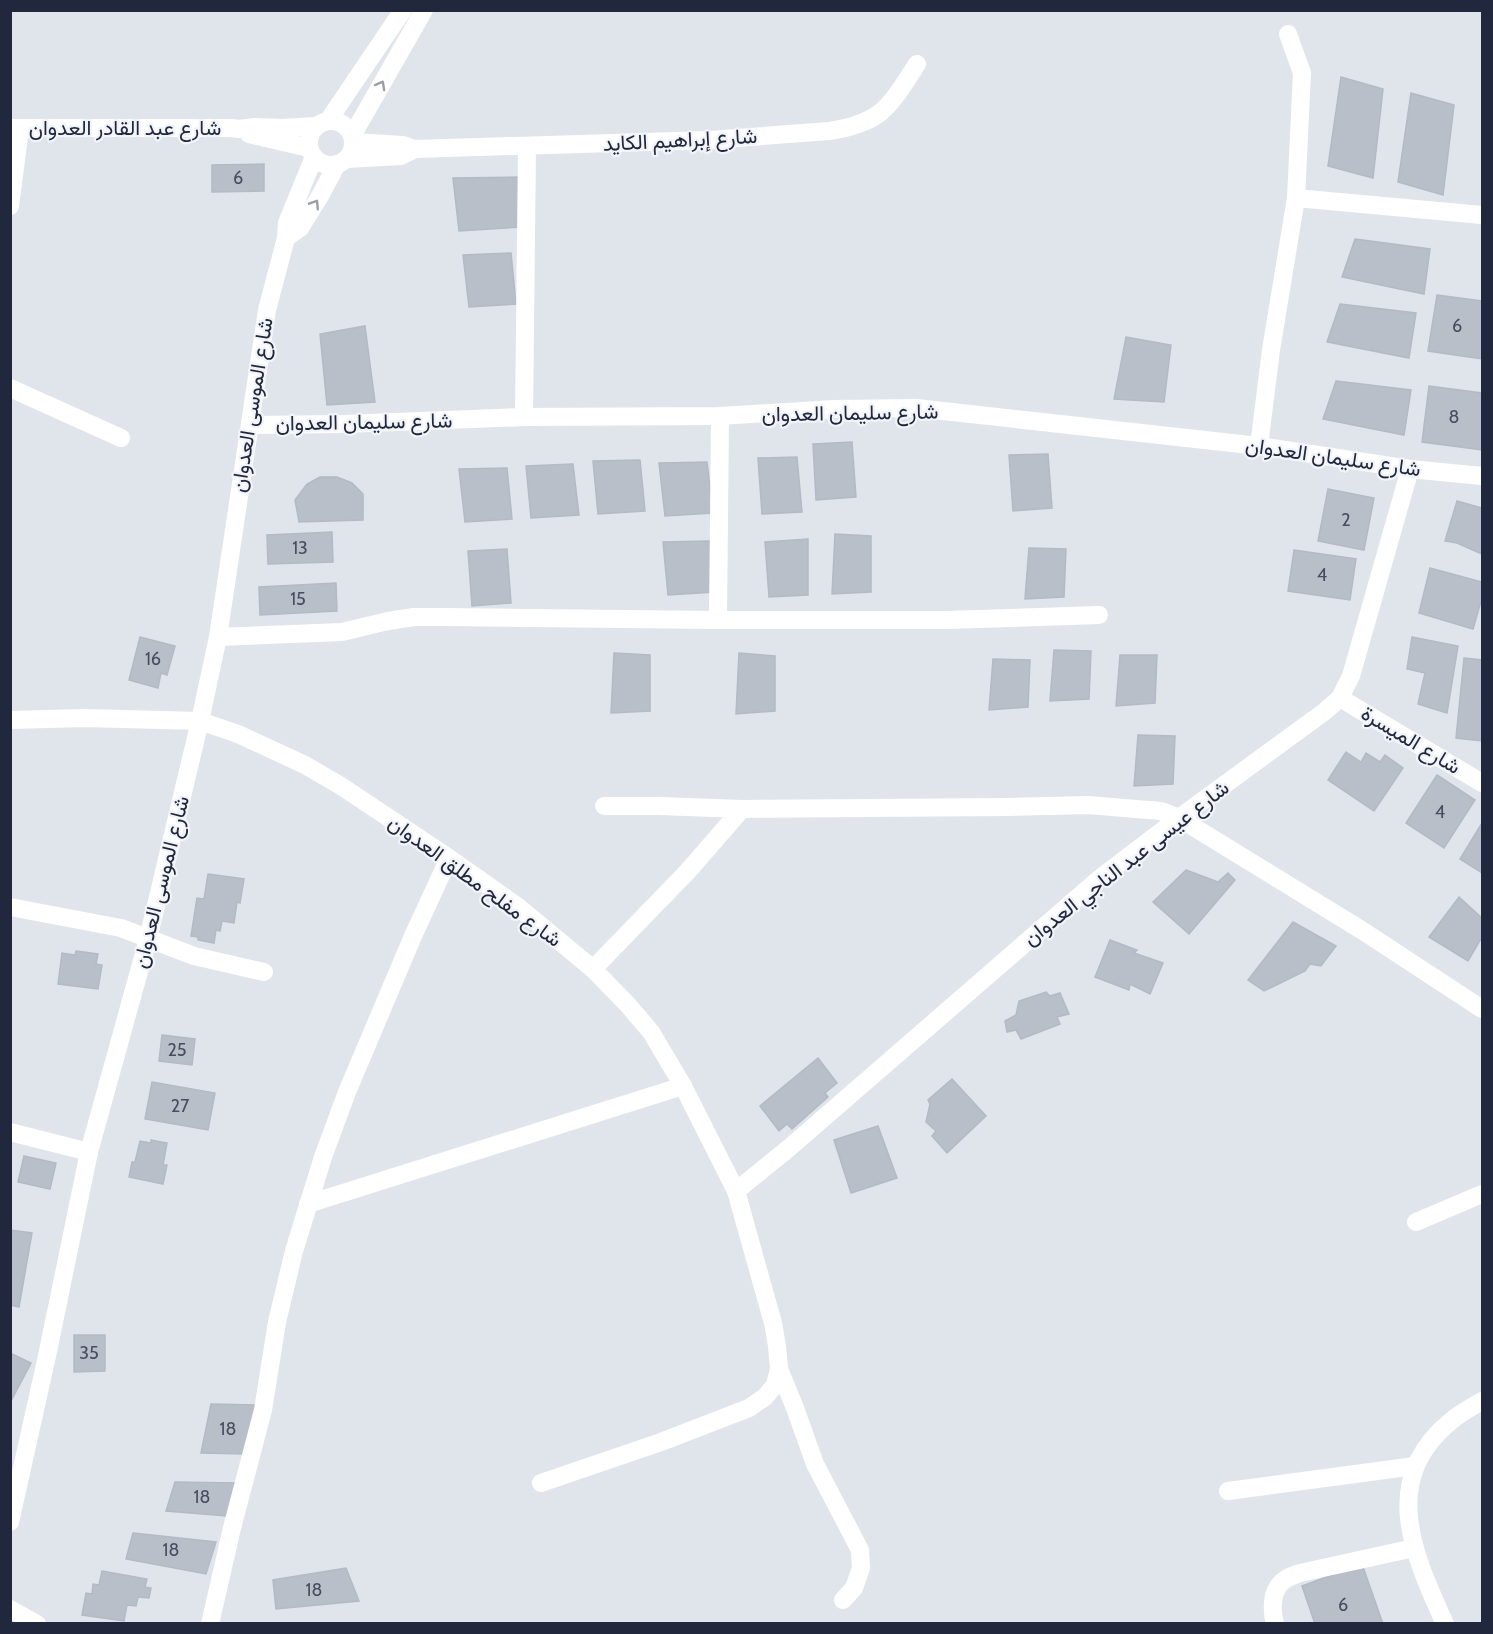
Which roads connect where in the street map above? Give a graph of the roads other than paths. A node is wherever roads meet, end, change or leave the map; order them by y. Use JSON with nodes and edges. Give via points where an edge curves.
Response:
{"nodes":[{"id":1,"x":403,"y":10,"type":"edge"},
{"id":2,"x":424,"y":10,"type":"edge"},
{"id":3,"x":1288,"y":34,"type":"dead end"},
{"id":4,"x":917,"y":64,"type":"dead end"},
{"id":5,"x":322,"y":124,"type":"junction"},
{"id":6,"x":15,"y":128,"type":"edge"},
{"id":7,"x":239,"y":129,"type":"junction"},
{"id":8,"x":527,"y":146,"type":"junction"},
{"id":9,"x":347,"y":150,"type":"junction"},
{"id":10,"x":312,"y":153,"type":"junction"},
{"id":11,"x":1296,"y":198,"type":"junction"},
{"id":12,"x":10,"y":206,"type":"edge"},
{"id":13,"x":1482,"y":215,"type":"edge"},
{"id":14,"x":286,"y":238,"type":"junction"},
{"id":15,"x":10,"y":388,"type":"edge"},
{"id":16,"x":720,"y":416,"type":"junction"},
{"id":17,"x":524,"y":417,"type":"junction"},
{"id":18,"x":250,"y":425,"type":"junction"},
{"id":19,"x":121,"y":438,"type":"dead end"},
{"id":20,"x":1259,"y":446,"type":"junction"},
{"id":21,"x":1410,"y":469,"type":"junction"},
{"id":22,"x":1482,"y":476,"type":"edge"},
{"id":23,"x":1099,"y":615,"type":"dead end"},
{"id":24,"x":718,"y":620,"type":"junction"},
{"id":25,"x":218,"y":637,"type":"junction"},
{"id":26,"x":1340,"y":698,"type":"junction"},
{"id":27,"x":10,"y":720,"type":"edge"},
{"id":28,"x":200,"y":721,"type":"junction"},
{"id":29,"x":1482,"y":783,"type":"edge"},
{"id":30,"x":604,"y":806,"type":"dead end"},
{"id":31,"x":742,"y":809,"type":"junction"},
{"id":32,"x":1179,"y":818,"type":"junction"},
{"id":33,"x":449,"y":858,"type":"junction"},
{"id":34,"x":10,"y":907,"type":"edge"},
{"id":35,"x":148,"y":939,"type":"junction"},
{"id":36,"x":593,"y":969,"type":"junction"},
{"id":37,"x":264,"y":972,"type":"dead end"},
{"id":38,"x":1482,"y":1009,"type":"edge"},
{"id":39,"x":683,"y":1086,"type":"junction"},
{"id":40,"x":10,"y":1132,"type":"edge"},
{"id":41,"x":89,"y":1152,"type":"junction"},
{"id":42,"x":736,"y":1191,"type":"junction"},
{"id":43,"x":1482,"y":1194,"type":"edge"},
{"id":44,"x":308,"y":1204,"type":"junction"},
{"id":45,"x":1416,"y":1222,"type":"dead end"},
{"id":46,"x":779,"y":1369,"type":"junction"},
{"id":47,"x":1482,"y":1401,"type":"edge"},
{"id":48,"x":17,"y":1460,"type":"edge"},
{"id":49,"x":1415,"y":1466,"type":"junction"},
{"id":50,"x":541,"y":1483,"type":"dead end"},
{"id":51,"x":1228,"y":1491,"type":"dead end"},
{"id":52,"x":10,"y":1522,"type":"edge"},
{"id":53,"x":1414,"y":1548,"type":"junction"},
{"id":54,"x":843,"y":1600,"type":"dead end"},
{"id":55,"x":10,"y":1609,"type":"edge"},
{"id":56,"x":36,"y":1623,"type":"edge"},
{"id":57,"x":210,"y":1623,"type":"edge"},
{"id":58,"x":1275,"y":1623,"type":"edge"},
{"id":59,"x":1445,"y":1623,"type":"edge"}],
"edges":[{"from":1,"to":5,"type":"street"},
{"from":9,"to":2,"type":"street","one_way":true},
{"from":3,"to":11,"type":"street","via":[[1302,73]]},
{"from":4,"to":8,"type":"street","name":"شارع إبراهيم الكايد","via":[[888,107],[878,116],[847,128],[710,140]]},
{"from":5,"to":7,"type":"street","name":"شارع عبد القادر العدوان"},
{"from":5,"to":9,"type":"street","via":[[343,124],[348,129]]},
{"from":5,"to":10,"type":"street","via":[[310,136]]},
{"from":6,"to":7,"type":"street","name":"شارع عبد القادر العدوان"},
{"from":6,"to":12,"type":"street"},
{"from":7,"to":10,"type":"street","name":"شارع عبد القادر العدوان"},
{"from":8,"to":9,"type":"street","name":"شارع إبراهيم الكايد","via":[[414,149],[403,145]]},
{"from":8,"to":17,"type":"street"},
{"from":9,"to":10,"type":"street","via":[[325,164]]},
{"from":14,"to":9,"type":"street","one_way":true,"via":[[300,228]]},
{"from":10,"to":14,"type":"street","name":"شارع الموسى العدوان","via":[[287,223]]},
{"from":11,"to":13,"type":"street"},
{"from":11,"to":20,"type":"street"},
{"from":14,"to":18,"type":"street","name":"شارع الموسى العدوان","via":[[267,310]]},
{"from":15,"to":19,"type":"street"},
{"from":16,"to":17,"type":"street","name":"شارع سليمان العدوان"},
{"from":16,"to":20,"type":"street","name":"شارع سليمان العدوان","via":[[916,408]]},
{"from":16,"to":24,"type":"street"},
{"from":17,"to":18,"type":"street","name":"شارع سليمان العدوان"},
{"from":18,"to":25,"type":"street","name":"شارع الموسى العدوان"},
{"from":20,"to":21,"type":"street","name":"شارع سليمان العدوان"},
{"from":21,"to":22,"type":"street","name":"شارع سليمان العدوان"},
{"from":21,"to":26,"type":"street","name":"شارع عيسى عبد الناجي العدوان","via":[[1351,676]]},
{"from":23,"to":24,"type":"street"},
{"from":24,"to":25,"type":"street","via":[[414,617],[342,632]]},
{"from":25,"to":28,"type":"street","name":"شارع الموسى العدوان"},
{"from":26,"to":29,"type":"street","name":"شارع الميسرة"},
{"from":26,"to":32,"type":"street","name":"شارع عيسى عبد الناجي العدوان"},
{"from":27,"to":28,"type":"street","name":"شارع مفلح مطلق العدوان"},
{"from":28,"to":33,"type":"street","name":"شارع مفلح مطلق العدوان","via":[[305,765]]},
{"from":28,"to":35,"type":"street","name":"شارع الموسى العدوان"},
{"from":30,"to":31,"type":"street"},
{"from":31,"to":32,"type":"street","via":[[1088,805],[1161,811]]},
{"from":31,"to":36,"type":"street"},
{"from":32,"to":38,"type":"street"},
{"from":32,"to":42,"type":"street","name":"شارع عيسى عبد الناجي العدوان","via":[[1099,879]]},
{"from":33,"to":36,"type":"street","name":"شارع مفلح مطلق العدوان","via":[[517,906]]},
{"from":33,"to":44,"type":"street","via":[[347,1092]]},
{"from":34,"to":35,"type":"street","via":[[121,928]]},
{"from":35,"to":37,"type":"street","via":[[194,956]]},
{"from":35,"to":41,"type":"street","name":"شارع الموسى العدوان"},
{"from":36,"to":39,"type":"street","name":"شارع مفلح مطلق العدوان","via":[[651,1032]]},
{"from":39,"to":42,"type":"street","name":"شارع مفلح مطلق العدوان"},
{"from":39,"to":44,"type":"street"},
{"from":40,"to":41,"type":"street"},
{"from":41,"to":48,"type":"street","name":"شارع الموسى العدوان","via":[[47,1356]]},
{"from":42,"to":46,"type":"street","name":"شارع مفلح مطلق العدوان","via":[[773,1323]]},
{"from":43,"to":45,"type":"street"},
{"from":44,"to":57,"type":"street","via":[[284,1292],[263,1410]]},
{"from":46,"to":50,"type":"street","via":[[775,1385],[749,1408]]},
{"from":46,"to":54,"type":"street","name":"شارع مفلح مطلق العدوان","via":[[815,1464],[860,1550],[861,1568],[854,1588]]},
{"from":47,"to":49,"type":"street","via":[[1451,1421]]},
{"from":48,"to":52,"type":"street","name":"شارع الموسى العدوان"},
{"from":49,"to":51,"type":"street"},
{"from":49,"to":53,"type":"street","via":[[1408,1512]]},
{"from":53,"to":58,"type":"street","via":[[1285,1579],[1272,1605]]},
{"from":53,"to":59,"type":"street"},
{"from":55,"to":56,"type":"street"}]}
